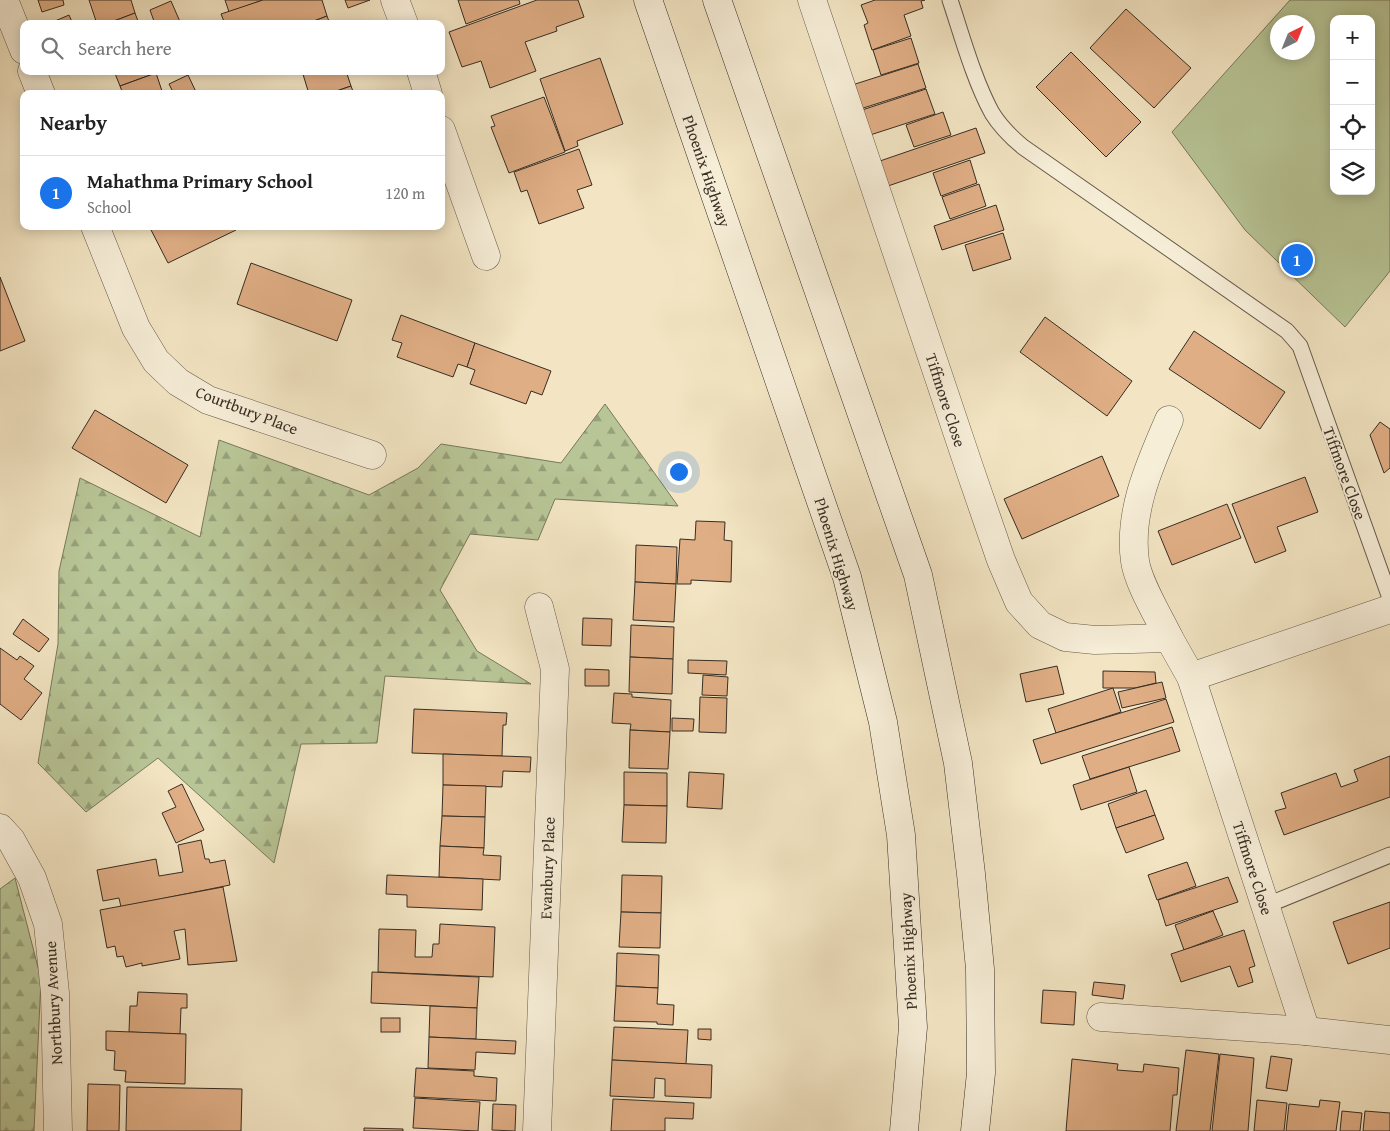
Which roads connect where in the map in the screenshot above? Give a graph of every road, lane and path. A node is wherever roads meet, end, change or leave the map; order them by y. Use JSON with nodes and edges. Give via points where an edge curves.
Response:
{"nodes":[{"id":1,"x":4,"y":0,"type":"edge"},
{"id":2,"x":395,"y":0,"type":"edge"},
{"id":3,"x":648,"y":0,"type":"edge"},
{"id":4,"x":718,"y":0,"type":"edge"},
{"id":5,"x":812,"y":0,"type":"edge"},
{"id":6,"x":950,"y":0,"type":"edge"},
{"id":7,"x":402,"y":20,"type":"edge"},
{"id":8,"x":20,"y":40,"type":"edge"},
{"id":9,"x":34,"y":75,"type":"edge"},
{"id":10,"x":421,"y":75,"type":"edge"},
{"id":11,"x":40,"y":90,"type":"edge"},
{"id":12,"x":427,"y":90,"type":"edge"},
{"id":13,"x":445,"y":141,"type":"edge"},
{"id":14,"x":97,"y":230,"type":"edge"},
{"id":15,"x":486,"y":256,"type":"dead end"},
{"id":16,"x":1169,"y":420,"type":"dead end"},
{"id":17,"x":372,"y":455,"type":"dead end"},
{"id":18,"x":1390,"y":598,"type":"edge"},
{"id":19,"x":538,"y":607,"type":"dead end"},
{"id":20,"x":1390,"y":609,"type":"edge"},
{"id":21,"x":1169,"y":638,"type":"junction"},
{"id":22,"x":1191,"y":677,"type":"junction"},
{"id":23,"x":0,"y":828,"type":"edge"},
{"id":24,"x":1390,"y":856,"type":"edge"},
{"id":25,"x":1265,"y":906,"type":"junction"},
{"id":26,"x":1101,"y":1017,"type":"dead end"},
{"id":27,"x":1306,"y":1031,"type":"junction"},
{"id":28,"x":1390,"y":1040,"type":"edge"},
{"id":29,"x":58,"y":1131,"type":"edge"},
{"id":30,"x":537,"y":1131,"type":"edge"},
{"id":31,"x":904,"y":1131,"type":"edge"},
{"id":32,"x":975,"y":1131,"type":"edge"}],
"edges":[{"from":1,"to":8,"type":"street"},
{"from":2,"to":7,"type":"street"},
{"from":3,"to":31,"type":"street","name":"Phoenix Highway","via":[[848,577],[883,722],[901,835],[913,1027]]},
{"from":4,"to":32,"type":"street","via":[[918,575],[958,762],[971,874],[980,969],[980,1074]]},
{"from":5,"to":21,"type":"street","name":"Tiffmore Close","via":[[976,488],[1019,602],[1040,625],[1065,637],[1095,640]]},
{"from":6,"to":18,"type":"lane","name":"Tiffmore Close","via":[[982,92],[1006,132],[1031,153],[1287,331],[1300,346]]},
{"from":9,"to":11,"type":"street"},
{"from":10,"to":12,"type":"street"},
{"from":13,"to":15,"type":"street"},
{"from":14,"to":17,"type":"street","name":"Courtbury Place","via":[[136,328],[156,361],[178,382],[208,400]]},
{"from":16,"to":21,"type":"street","via":[[1147,472],[1134,532],[1135,561],[1141,581]]},
{"from":19,"to":30,"type":"street","name":"Evanbury Place","via":[[555,669]]},
{"from":20,"to":22,"type":"street"},
{"from":21,"to":22,"type":"street","name":"Tiffmore Close"},
{"from":22,"to":25,"type":"street","name":"Tiffmore Close"},
{"from":23,"to":29,"type":"street","name":"Northbury Avenue","via":[[11,840],[32,878],[48,924],[56,993]]},
{"from":24,"to":25,"type":"lane"},
{"from":25,"to":27,"type":"street","name":"Tiffmore Close"},
{"from":26,"to":27,"type":"street"},
{"from":27,"to":28,"type":"street"}]}
